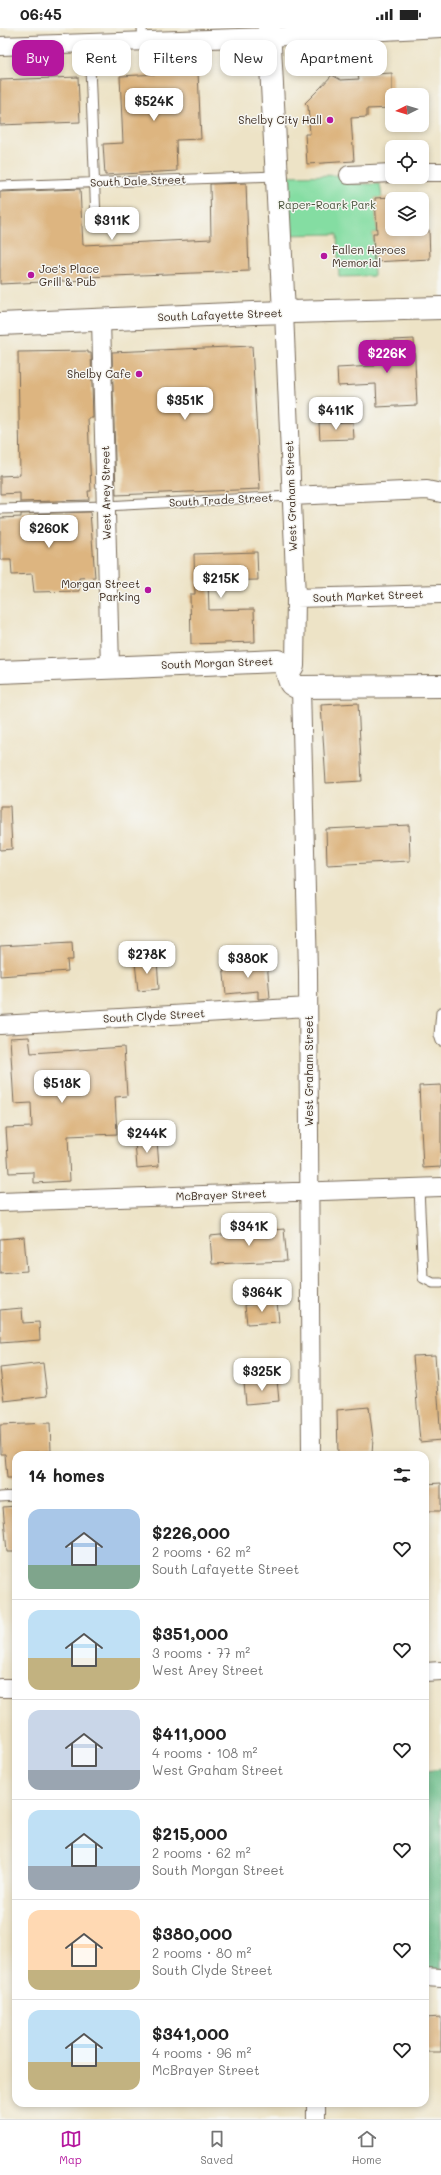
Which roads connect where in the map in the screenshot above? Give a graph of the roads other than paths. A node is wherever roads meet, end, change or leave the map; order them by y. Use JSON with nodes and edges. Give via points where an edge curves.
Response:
{"nodes":[{"id":1,"x":441,"y":28,"type":"edge"},
{"id":2,"x":269,"y":32,"type":"edge"},
{"id":3,"x":142,"y":34,"type":"edge"},
{"id":4,"x":88,"y":35,"type":"edge"},
{"id":5,"x":0,"y":46,"type":"edge"},
{"id":6,"x":429,"y":172,"type":"edge"},
{"id":7,"x":441,"y":172,"type":"edge"},
{"id":8,"x":385,"y":173,"type":"edge"},
{"id":9,"x":349,"y":175,"type":"dead end"},
{"id":10,"x":277,"y":176,"type":"junction"},
{"id":11,"x":93,"y":183,"type":"junction"},
{"id":12,"x":0,"y":186,"type":"edge"},
{"id":13,"x":96,"y":220,"type":"dead end"},
{"id":14,"x":441,"y":308,"type":"edge"},
{"id":15,"x":284,"y":312,"type":"junction"},
{"id":16,"x":101,"y":320,"type":"junction"},
{"id":17,"x":0,"y":324,"type":"edge"},
{"id":18,"x":441,"y":493,"type":"edge"},
{"id":19,"x":291,"y":496,"type":"junction"},
{"id":20,"x":106,"y":506,"type":"junction"},
{"id":21,"x":0,"y":509,"type":"edge"},
{"id":22,"x":441,"y":594,"type":"edge"},
{"id":23,"x":296,"y":598,"type":"junction"},
{"id":24,"x":110,"y":667,"type":"junction"},
{"id":25,"x":0,"y":672,"type":"edge"},
{"id":26,"x":294,"y":683,"type":"junction"},
{"id":27,"x":441,"y":686,"type":"edge"},
{"id":28,"x":308,"y":1007,"type":"junction"},
{"id":29,"x":441,"y":1012,"type":"edge"},
{"id":30,"x":0,"y":1025,"type":"edge"},
{"id":31,"x":441,"y":1041,"type":"edge"},
{"id":32,"x":441,"y":1187,"type":"edge"},
{"id":33,"x":419,"y":1188,"type":"junction"},
{"id":34,"x":309,"y":1192,"type":"junction"},
{"id":35,"x":0,"y":1202,"type":"edge"},
{"id":36,"x":441,"y":1283,"type":"edge"},
{"id":37,"x":311,"y":1451,"type":"edge"},
{"id":38,"x":12,"y":1496,"type":"edge"},
{"id":39,"x":0,"y":1497,"type":"edge"},
{"id":40,"x":441,"y":1671,"type":"edge"},
{"id":41,"x":429,"y":1672,"type":"edge"},
{"id":42,"x":0,"y":1688,"type":"edge"},
{"id":43,"x":12,"y":1688,"type":"edge"},
{"id":44,"x":429,"y":1977,"type":"edge"},
{"id":45,"x":441,"y":1978,"type":"edge"},
{"id":46,"x":316,"y":2107,"type":"edge"},
{"id":47,"x":316,"y":2119,"type":"edge"}],
"edges":[{"from":1,"to":2,"type":"street"},
{"from":2,"to":3,"type":"street"},
{"from":2,"to":10,"type":"street"},
{"from":3,"to":4,"type":"street"},
{"from":4,"to":5,"type":"street"},
{"from":4,"to":11,"type":"lane"},
{"from":6,"to":7,"type":"street"},
{"from":8,"to":9,"type":"street"},
{"from":10,"to":11,"type":"lane","name":"South Dale Street"},
{"from":10,"to":15,"type":"street"},
{"from":11,"to":12,"type":"lane","name":"South Dale Street"},
{"from":11,"to":13,"type":"lane"},
{"from":14,"to":15,"type":"street","name":"South Lafayette Street"},
{"from":15,"to":16,"type":"street","name":"South Lafayette Street"},
{"from":15,"to":19,"type":"street","name":"West Graham Street"},
{"from":16,"to":17,"type":"street","name":"South Lafayette Street"},
{"from":16,"to":20,"type":"street","name":"West Arey Street"},
{"from":18,"to":19,"type":"street","name":"South Trade Street","via":[[427,490]]},
{"from":19,"to":20,"type":"lane","name":"South Trade Street"},
{"from":19,"to":23,"type":"street","name":"West Graham Street"},
{"from":20,"to":21,"type":"lane","name":"South Trade Street"},
{"from":20,"to":24,"type":"street","name":"West Arey Street"},
{"from":22,"to":23,"type":"street","name":"South Market Street"},
{"from":23,"to":26,"type":"street","name":"West Graham Street"},
{"from":24,"to":25,"type":"street","name":"South Morgan Street"},
{"from":24,"to":26,"type":"street","name":"South Morgan Street","via":[[278,661],[283,663]]},
{"from":26,"to":27,"type":"street"},
{"from":26,"to":28,"type":"street","name":"West Graham Street"},
{"from":28,"to":30,"type":"street","name":"South Clyde Street"},
{"from":28,"to":34,"type":"street","name":"West Graham Street"},
{"from":29,"to":31,"type":"lane"},
{"from":32,"to":33,"type":"street","name":"McBrayer Street"},
{"from":33,"to":34,"type":"street","name":"McBrayer Street"},
{"from":33,"to":36,"type":"lane","via":[[423,1278],[433,1283]]},
{"from":34,"to":35,"type":"street","name":"McBrayer Street"},
{"from":34,"to":37,"type":"street","name":"West Graham Street"},
{"from":38,"to":39,"type":"lane"},
{"from":40,"to":41,"type":"street"},
{"from":42,"to":43,"type":"street"},
{"from":44,"to":45,"type":"street"},
{"from":46,"to":47,"type":"street"}]}
